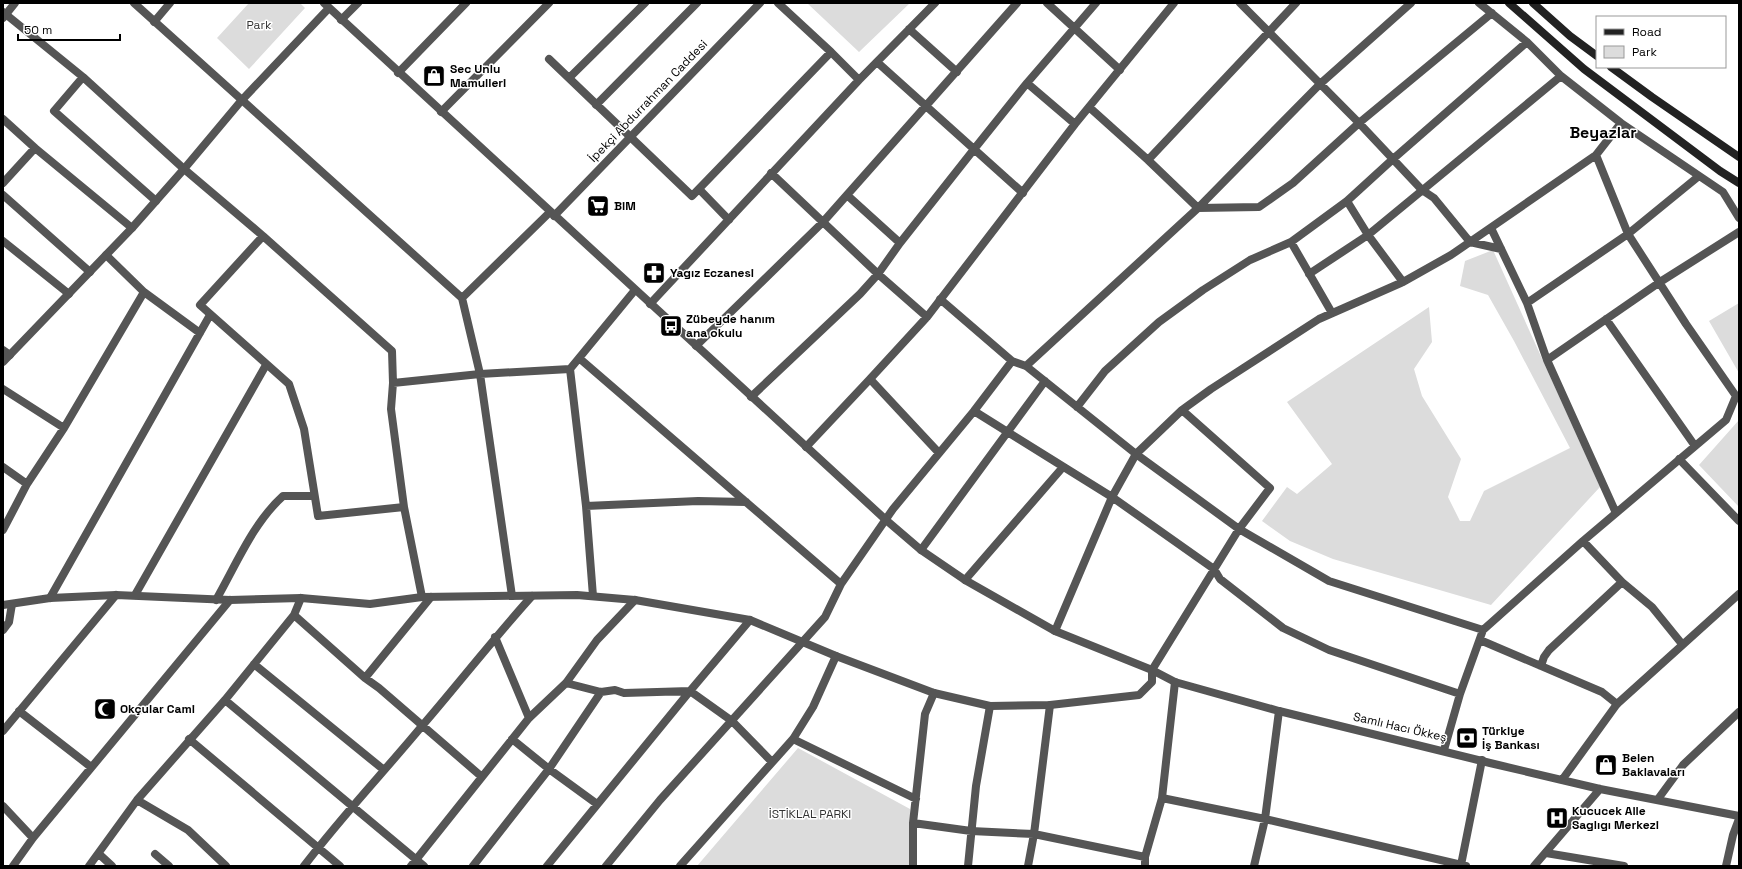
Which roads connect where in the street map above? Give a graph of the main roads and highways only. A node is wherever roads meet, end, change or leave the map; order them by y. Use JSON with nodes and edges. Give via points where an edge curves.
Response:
{"nodes":[{"id":1,"x":1509,"y":3,"type":"edge"},
{"id":2,"x":1533,"y":3,"type":"edge"},
{"id":3,"x":1596,"y":55,"type":"edge"},
{"id":4,"x":1612,"y":68,"type":"edge"},
{"id":5,"x":1739,"y":157,"type":"edge"},
{"id":6,"x":1739,"y":183,"type":"edge"}],
"edges":[{"from":1,"to":6,"type":"main road","via":[[1584,69]]},
{"from":2,"to":3,"type":"main road"},
{"from":4,"to":5,"type":"main road"}]}
